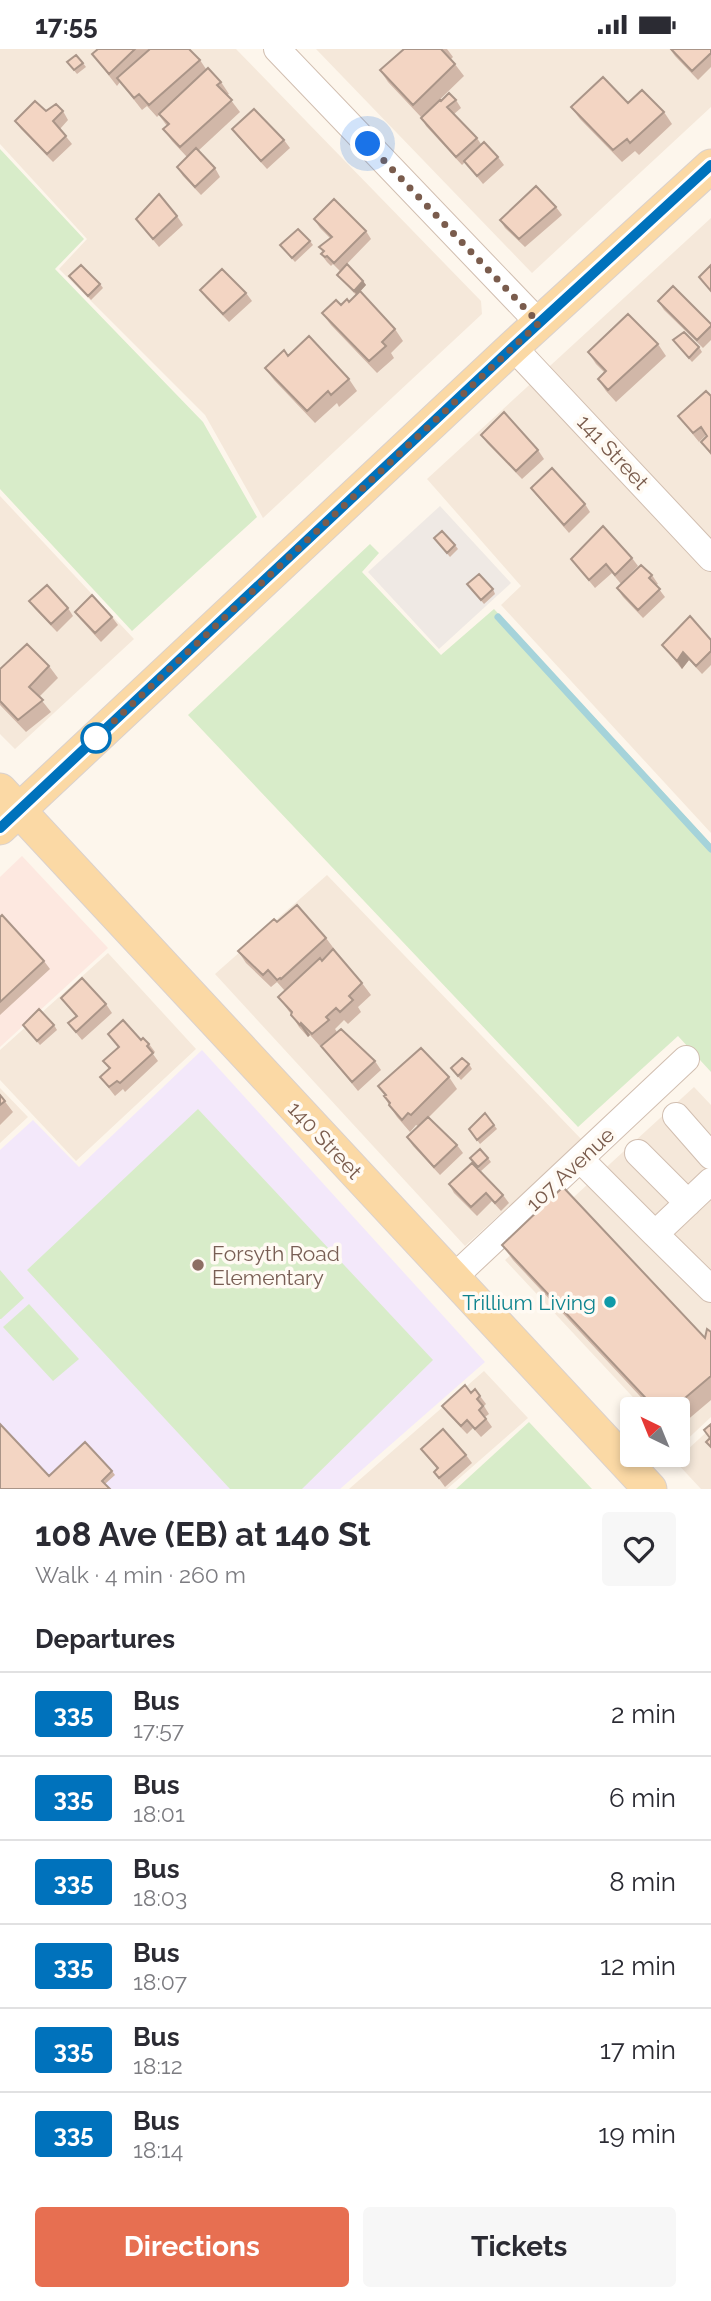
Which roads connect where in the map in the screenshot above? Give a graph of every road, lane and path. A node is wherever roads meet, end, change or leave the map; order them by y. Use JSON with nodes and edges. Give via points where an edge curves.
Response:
{"nodes":[{"id":1,"x":277,"y":49,"type":"edge"},
{"id":2,"x":711,"y":166,"type":"edge"},
{"id":3,"x":539,"y":323,"type":"junction"},
{"id":4,"x":513,"y":347,"type":"junction"},
{"id":5,"x":711,"y":558,"type":"edge"},
{"id":6,"x":6,"y":809,"type":"edge"},
{"id":7,"x":686,"y":1059,"type":"dead end"},
{"id":8,"x":676,"y":1116,"type":"dead end"},
{"id":9,"x":638,"y":1153,"type":"dead end"},
{"id":10,"x":711,"y":1156,"type":"edge"},
{"id":11,"x":580,"y":1159,"type":"junction"},
{"id":12,"x":711,"y":1181,"type":"edge"},
{"id":13,"x":688,"y":1203,"type":"junction"},
{"id":14,"x":655,"y":1234,"type":"junction"},
{"id":15,"x":453,"y":1278,"type":"junction"},
{"id":16,"x":711,"y":1289,"type":"edge"},
{"id":17,"x":650,"y":1489,"type":"edge"}],
"edges":[{"from":1,"to":3,"type":"street"},
{"from":2,"to":3,"type":"main road"},
{"from":3,"to":4,"type":"main road"},
{"from":4,"to":5,"type":"street","name":"141 Street"},
{"from":4,"to":6,"type":"main road"},
{"from":6,"to":15,"type":"main road","name":"140 Street"},
{"from":7,"to":11,"type":"street","name":"107 Avenue"},
{"from":8,"to":10,"type":"street"},
{"from":9,"to":13,"type":"street"},
{"from":11,"to":14,"type":"street"},
{"from":11,"to":15,"type":"street","name":"107 Avenue"},
{"from":12,"to":13,"type":"street"},
{"from":13,"to":14,"type":"street"},
{"from":14,"to":16,"type":"street"},
{"from":15,"to":17,"type":"main road","name":"140 Street"}]}
